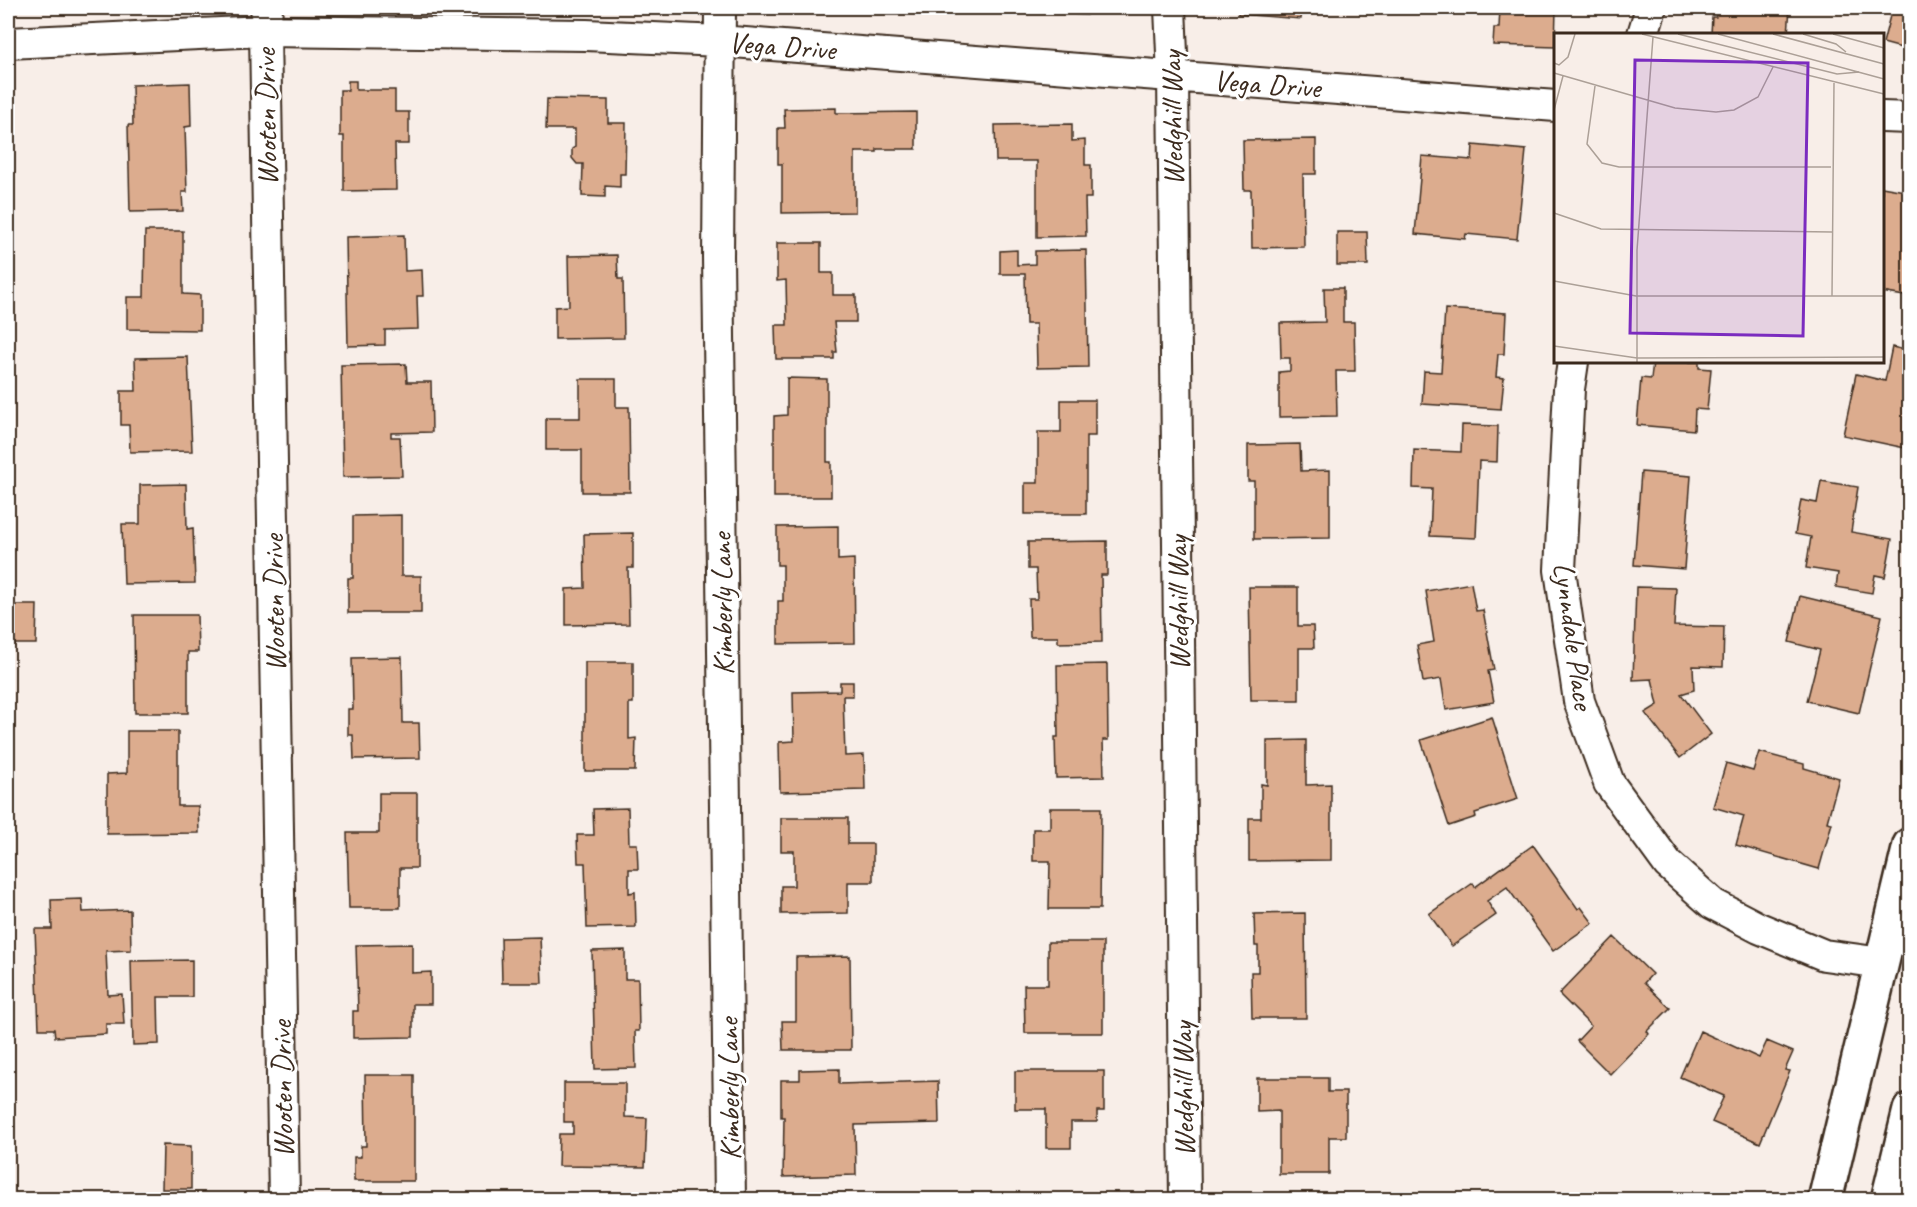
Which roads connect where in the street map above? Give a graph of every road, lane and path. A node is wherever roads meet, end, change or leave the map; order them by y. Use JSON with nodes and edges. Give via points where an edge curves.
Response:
{"nodes":[{"id":1,"x":720,"y":8,"type":"edge"},
{"id":2,"x":1170,"y":8,"type":"edge"},
{"id":3,"x":1651,"y":8,"type":"edge"},
{"id":4,"x":266,"y":19,"type":"edge"},
{"id":5,"x":1643,"y":33,"type":"edge"},
{"id":6,"x":720,"y":41,"type":"junction"},
{"id":7,"x":8,"y":43,"type":"edge"},
{"id":8,"x":1173,"y":76,"type":"junction"},
{"id":9,"x":1554,"y":106,"type":"edge"},
{"id":10,"x":1884,"y":117,"type":"edge"},
{"id":11,"x":1910,"y":118,"type":"edge"},
{"id":12,"x":1573,"y":363,"type":"edge"},
{"id":13,"x":1910,"y":845,"type":"edge"},
{"id":14,"x":1882,"y":963,"type":"junction"},
{"id":15,"x":1910,"y":1110,"type":"edge"},
{"id":16,"x":284,"y":1200,"type":"edge"},
{"id":17,"x":730,"y":1200,"type":"edge"},
{"id":18,"x":1185,"y":1200,"type":"edge"},
{"id":19,"x":1825,"y":1200,"type":"edge"},
{"id":20,"x":1888,"y":1200,"type":"edge"}],
"edges":[{"from":1,"to":6,"type":"street","name":"Kimberly Lane"},
{"from":2,"to":8,"type":"street","name":"Wedghill Way"},
{"from":3,"to":5,"type":"street"},
{"from":4,"to":6,"type":"street","name":"Vega Drive"},
{"from":4,"to":7,"type":"street","name":"Vega Drive"},
{"from":4,"to":16,"type":"street","name":"Wooten Drive"},
{"from":6,"to":8,"type":"street","name":"Vega Drive"},
{"from":6,"to":17,"type":"street","name":"Kimberly Lane","via":[[718,257]]},
{"from":8,"to":9,"type":"street","name":"Vega Drive"},
{"from":8,"to":18,"type":"street","name":"Wedghill Way"},
{"from":10,"to":11,"type":"street"},
{"from":12,"to":14,"type":"street","name":"Lynndale Place","via":[[1560,570],[1579,701],[1609,783],[1668,864],[1713,904],[1824,955]]},
{"from":13,"to":14,"type":"main road"},
{"from":14,"to":19,"type":"main road"},
{"from":15,"to":20,"type":"main road"}]}
